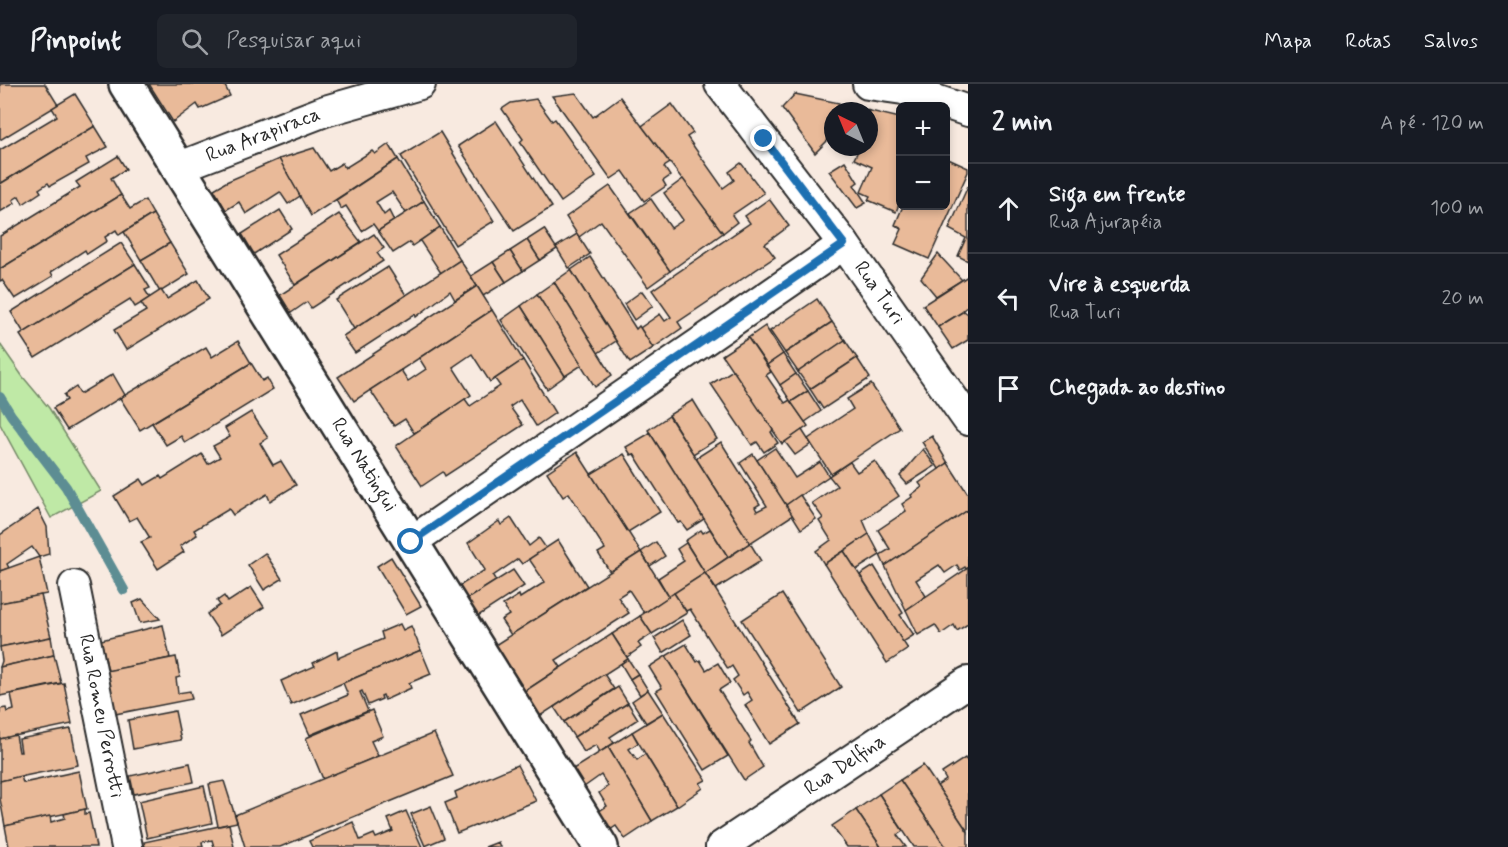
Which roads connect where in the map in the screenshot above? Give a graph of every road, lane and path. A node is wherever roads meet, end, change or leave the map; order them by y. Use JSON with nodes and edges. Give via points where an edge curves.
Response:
{"nodes":[{"id":1,"x":126,"y":84,"type":"edge"},
{"id":2,"x":420,"y":84,"type":"edge"},
{"id":3,"x":720,"y":84,"type":"edge"},
{"id":4,"x":868,"y":84,"type":"edge"},
{"id":5,"x":903,"y":87,"type":"edge"},
{"id":6,"x":968,"y":111,"type":"edge"},
{"id":7,"x":177,"y":168,"type":"junction"},
{"id":8,"x":844,"y":244,"type":"junction"},
{"id":9,"x":968,"y":420,"type":"edge"},
{"id":10,"x":411,"y":542,"type":"junction"},
{"id":11,"x":74,"y":586,"type":"dead end"},
{"id":12,"x":968,"y":682,"type":"edge"},
{"id":13,"x":127,"y":847,"type":"edge"},
{"id":14,"x":601,"y":847,"type":"edge"},
{"id":15,"x":721,"y":847,"type":"edge"}],
"edges":[{"from":1,"to":7,"type":"street","name":"Rua Natingui"},
{"from":2,"to":7,"type":"street","name":"Rua Arapiraca","via":[[325,111]]},
{"from":3,"to":8,"type":"street","name":"Rua Turi"},
{"from":4,"to":5,"type":"street"},
{"from":5,"to":6,"type":"street"},
{"from":7,"to":10,"type":"street","name":"Rua Natingui"},
{"from":8,"to":9,"type":"street","name":"Rua Turi"},
{"from":8,"to":10,"type":"street"},
{"from":10,"to":14,"type":"street","name":"Rua Natingui"},
{"from":11,"to":13,"type":"street","name":"Rua Romeu Perrotti"},
{"from":12,"to":15,"type":"street","name":"Rua Delfina"}]}
